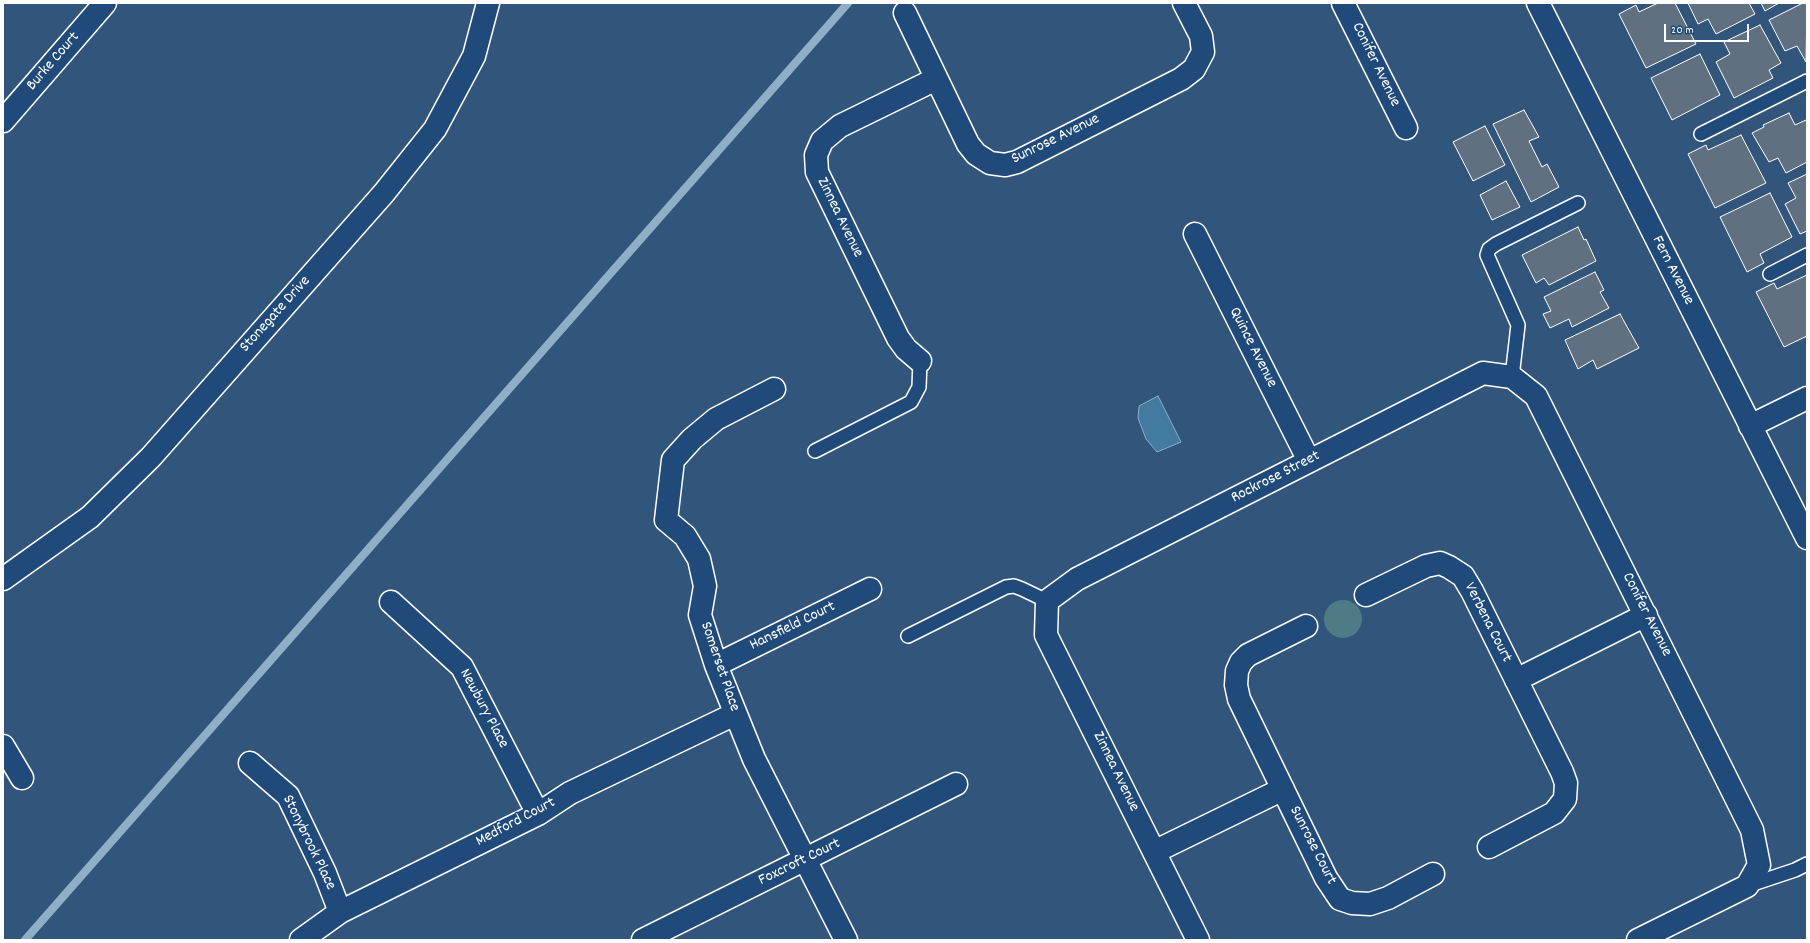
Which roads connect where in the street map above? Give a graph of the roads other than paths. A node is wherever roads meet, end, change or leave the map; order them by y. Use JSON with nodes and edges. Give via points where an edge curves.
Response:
{"nodes":[{"id":1,"x":105,"y":3,"type":"edge"},
{"id":2,"x":488,"y":3,"type":"edge"},
{"id":3,"x":1184,"y":3,"type":"edge"},
{"id":4,"x":1343,"y":3,"type":"edge"},
{"id":5,"x":1538,"y":3,"type":"edge"},
{"id":6,"x":905,"y":13,"type":"dead end"},
{"id":7,"x":936,"y":79,"type":"junction"},
{"id":8,"x":1807,"y":81,"type":"edge"},
{"id":9,"x":3,"y":121,"type":"edge"},
{"id":10,"x":1406,"y":128,"type":"dead end"},
{"id":11,"x":1702,"y":134,"type":"dead end"},
{"id":12,"x":1578,"y":203,"type":"dead end"},
{"id":13,"x":1195,"y":234,"type":"dead end"},
{"id":14,"x":1807,"y":255,"type":"edge"},
{"id":15,"x":1770,"y":274,"type":"dead end"},
{"id":16,"x":920,"y":361,"type":"joint"},
{"id":17,"x":1512,"y":377,"type":"junction"},
{"id":18,"x":774,"y":389,"type":"dead end"},
{"id":19,"x":1807,"y":398,"type":"edge"},
{"id":20,"x":1750,"y":426,"type":"junction"},
{"id":21,"x":814,"y":451,"type":"dead end"},
{"id":22,"x":1309,"y":461,"type":"junction"},
{"id":23,"x":1807,"y":538,"type":"edge"},
{"id":24,"x":3,"y":579,"type":"edge"},
{"id":25,"x":870,"y":589,"type":"dead end"},
{"id":26,"x":1366,"y":595,"type":"dead end"},
{"id":27,"x":1047,"y":601,"type":"junction"},
{"id":28,"x":391,"y":602,"type":"dead end"},
{"id":29,"x":1646,"y":615,"type":"junction"},
{"id":30,"x":1306,"y":626,"type":"dead end"},
{"id":31,"x":908,"y":636,"type":"dead end"},
{"id":32,"x":716,"y":665,"type":"junction"},
{"id":33,"x":1516,"y":680,"type":"junction"},
{"id":34,"x":735,"y":714,"type":"junction"},
{"id":35,"x":3,"y":746,"type":"edge"},
{"id":36,"x":250,"y":762,"type":"dead end"},
{"id":37,"x":22,"y":778,"type":"dead end"},
{"id":38,"x":956,"y":784,"type":"dead end"},
{"id":39,"x":1283,"y":789,"type":"junction"},
{"id":40,"x":538,"y":814,"type":"junction"},
{"id":41,"x":1489,"y":846,"type":"dead end"},
{"id":42,"x":1154,"y":852,"type":"junction"},
{"id":43,"x":806,"y":860,"type":"junction"},
{"id":44,"x":1807,"y":864,"type":"edge"},
{"id":45,"x":1433,"y":874,"type":"dead end"},
{"id":46,"x":1747,"y":886,"type":"junction"},
{"id":47,"x":340,"y":912,"type":"junction"},
{"id":48,"x":301,"y":940,"type":"edge"},
{"id":49,"x":643,"y":940,"type":"edge"},
{"id":50,"x":846,"y":940,"type":"edge"},
{"id":51,"x":1198,"y":940,"type":"edge"},
{"id":52,"x":1638,"y":940,"type":"edge"}],
"edges":[{"from":1,"to":9,"type":"street","name":"Burke Court"},
{"from":2,"to":24,"type":"street","name":"Stonegate Drive","via":[[474,56],[434,129],[384,193],[151,457],[90,517]]},
{"from":3,"to":7,"type":"street","name":"Sunrose Avenue","via":[[1200,36],[1203,52],[1194,69],[1181,79],[1017,162],[1006,165],[990,163],[976,154],[968,144]]},
{"from":4,"to":10,"type":"street","name":"Conifer Avenue"},
{"from":5,"to":20,"type":"street","name":"Fern Avenue"},
{"from":6,"to":7,"type":"street","name":"Sunrose Avenue"},
{"from":7,"to":16,"type":"street","name":"Zinnea Avenue","via":[[840,126],[822,141],[816,155],[817,172],[898,338]]},
{"from":8,"to":11,"type":"lane"},
{"from":12,"to":17,"type":"lane","via":[[1489,249],[1487,255],[1518,325]]},
{"from":13,"to":22,"type":"street","name":"Quince Avenue"},
{"from":14,"to":15,"type":"lane"},
{"from":16,"to":21,"type":"lane","via":[[919,387],[911,402]]},
{"from":17,"to":22,"type":"street","name":"Rockrose Street","via":[[1483,373]]},
{"from":17,"to":29,"type":"street","name":"Conifer Avenue","via":[[1536,396]]},
{"from":18,"to":32,"type":"street","name":"Somerset Place","via":[[716,419],[692,439],[673,460],[666,520],[685,536],[699,559],[705,586],[700,615]]},
{"from":19,"to":20,"type":"street"},
{"from":20,"to":23,"type":"street","name":"Fern Avenue"},
{"from":22,"to":27,"type":"street","name":"Rockrose Street","via":[[1077,579]]},
{"from":25,"to":32,"type":"street","name":"Hansfield Court"},
{"from":26,"to":33,"type":"street","name":"Verbena Court","via":[[1426,566],[1440,563],[1449,566],[1463,576],[1472,591]]},
{"from":27,"to":31,"type":"lane","via":[[1022,588],[1006,587]]},
{"from":27,"to":42,"type":"street","name":"Zinnea Avenue","via":[[1046,635]]},
{"from":28,"to":40,"type":"street","name":"Newbury Place","via":[[462,667]]},
{"from":29,"to":33,"type":"street","name":"Verbena Court"},
{"from":29,"to":46,"type":"street","name":"Conifer Avenue","via":[[1752,830],[1759,865]]},
{"from":30,"to":39,"type":"street","name":"Sunrose Court","via":[[1248,655],[1241,662],[1238,671],[1236,686],[1239,699]]},
{"from":32,"to":34,"type":"street","name":"Somerset Place"},
{"from":33,"to":41,"type":"street","name":"Verbena Court","via":[[1562,772],[1566,783],[1565,798],[1554,813]]},
{"from":34,"to":40,"type":"street","name":"Medford Court","via":[[570,793]]},
{"from":34,"to":43,"type":"street","name":"Somerset Place","via":[[754,759]]},
{"from":35,"to":37,"type":"street"},
{"from":36,"to":47,"type":"street","name":"Stonybrook Place","via":[[288,796],[325,873]]},
{"from":38,"to":43,"type":"street","name":"Foxcroft Court"},
{"from":39,"to":42,"type":"street","name":"Sunrose Court"},
{"from":39,"to":45,"type":"street","name":"Sunrose Court","via":[[1326,878],[1340,899],[1370,904],[1388,898]]},
{"from":40,"to":47,"type":"street","name":"Medford Court"},
{"from":42,"to":51,"type":"street","name":"Zinnea Avenue"},
{"from":43,"to":49,"type":"street","name":"Foxcroft Court"},
{"from":43,"to":50,"type":"street","name":"Somerset Place"},
{"from":44,"to":46,"type":"lane"},
{"from":46,"to":52,"type":"street"},
{"from":47,"to":48,"type":"street","name":"Medford Court"}]}
